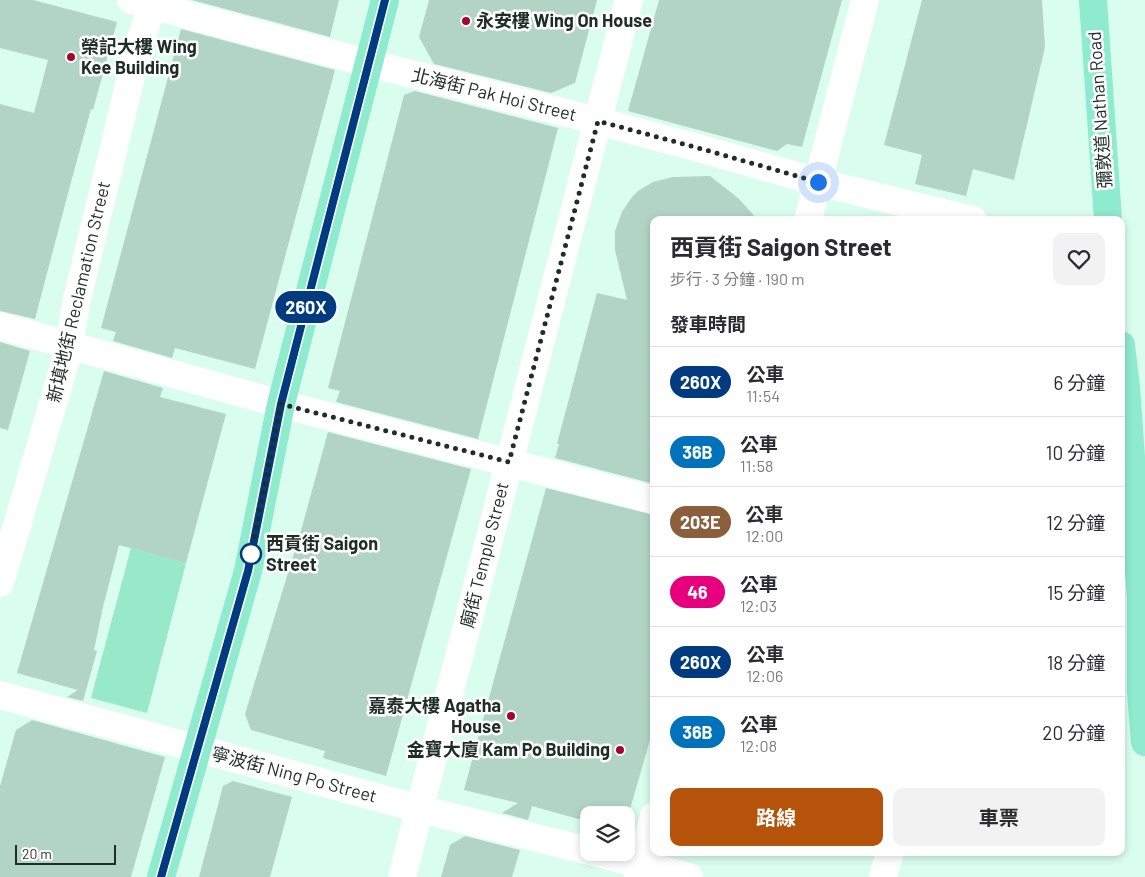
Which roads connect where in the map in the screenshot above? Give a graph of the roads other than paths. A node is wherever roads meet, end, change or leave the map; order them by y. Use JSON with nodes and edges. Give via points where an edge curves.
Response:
{"nodes":[{"id":1,"x":385,"y":0,"type":"edge"},
{"id":2,"x":629,"y":0,"type":"edge"},
{"id":3,"x":865,"y":0,"type":"edge"},
{"id":4,"x":1093,"y":0,"type":"edge"},
{"id":5,"x":146,"y":2,"type":"edge"},
{"id":6,"x":368,"y":63,"type":"junction"},
{"id":7,"x":598,"y":121,"type":"junction"},
{"id":8,"x":818,"y":182,"type":"junction"},
{"id":9,"x":809,"y":216,"type":"edge"},
{"id":10,"x":957,"y":216,"type":"edge"},
{"id":11,"x":1108,"y":216,"type":"edge"},
{"id":12,"x":0,"y":326,"type":"edge"},
{"id":13,"x":69,"y":345,"type":"junction"},
{"id":14,"x":1125,"y":379,"type":"edge"},
{"id":15,"x":281,"y":404,"type":"junction"},
{"id":16,"x":509,"y":462,"type":"junction"},
{"id":17,"x":650,"y":499,"type":"edge"},
{"id":18,"x":0,"y":582,"type":"edge"},
{"id":19,"x":0,"y":695,"type":"edge"},
{"id":20,"x":1145,"y":742,"type":"edge"},
{"id":21,"x":197,"y":748,"type":"junction"},
{"id":22,"x":420,"y":809,"type":"junction"},
{"id":23,"x":650,"y":831,"type":"edge"},
{"id":24,"x":580,"y":849,"type":"edge"},
{"id":25,"x":889,"y":856,"type":"edge"},
{"id":26,"x":615,"y":861,"type":"edge"},
{"id":27,"x":639,"y":871,"type":"edge"},
{"id":28,"x":161,"y":877,"type":"edge"},
{"id":29,"x":402,"y":877,"type":"edge"},
{"id":30,"x":689,"y":877,"type":"edge"},
{"id":31,"x":883,"y":877,"type":"edge"}],
"edges":[{"from":1,"to":6,"type":"main road"},
{"from":2,"to":7,"type":"street","name":"廟街 Temple Street"},
{"from":3,"to":8,"type":"street"},
{"from":4,"to":11,"type":"main road","name":"彌敦道 Nathan Road"},
{"from":5,"to":6,"type":"street","name":"北海街 Pak Hoi Street"},
{"from":5,"to":13,"type":"street","name":"新填地街 Reclamation Street"},
{"from":6,"to":7,"type":"street","name":"北海街 Pak Hoi Street"},
{"from":6,"to":15,"type":"main road"},
{"from":7,"to":8,"type":"street","name":"北海街 Pak Hoi Street"},
{"from":7,"to":16,"type":"street","name":"廟街 Temple Street"},
{"from":8,"to":9,"type":"street"},
{"from":8,"to":10,"type":"street","name":"北海街 Pak Hoi Street"},
{"from":12,"to":13,"type":"street"},
{"from":13,"to":15,"type":"street"},
{"from":13,"to":18,"type":"street","name":"新填地街 Reclamation Street"},
{"from":14,"to":20,"type":"main road","via":[[1141,598],[1141,692]]},
{"from":15,"to":16,"type":"street"},
{"from":15,"to":21,"type":"main road","via":[[248,571]]},
{"from":16,"to":17,"type":"street"},
{"from":16,"to":22,"type":"street","name":"廟街 Temple Street"},
{"from":19,"to":21,"type":"street","name":"寧波街 Ning Po Street"},
{"from":21,"to":22,"type":"street","name":"寧波街 Ning Po Street"},
{"from":21,"to":28,"type":"main road"},
{"from":22,"to":24,"type":"street","name":"寧波街 Ning Po Street"},
{"from":22,"to":29,"type":"street","name":"廟街 Temple Street"},
{"from":23,"to":27,"type":"street"},
{"from":25,"to":31,"type":"street"},
{"from":26,"to":27,"type":"street"},
{"from":27,"to":30,"type":"street"}]}
